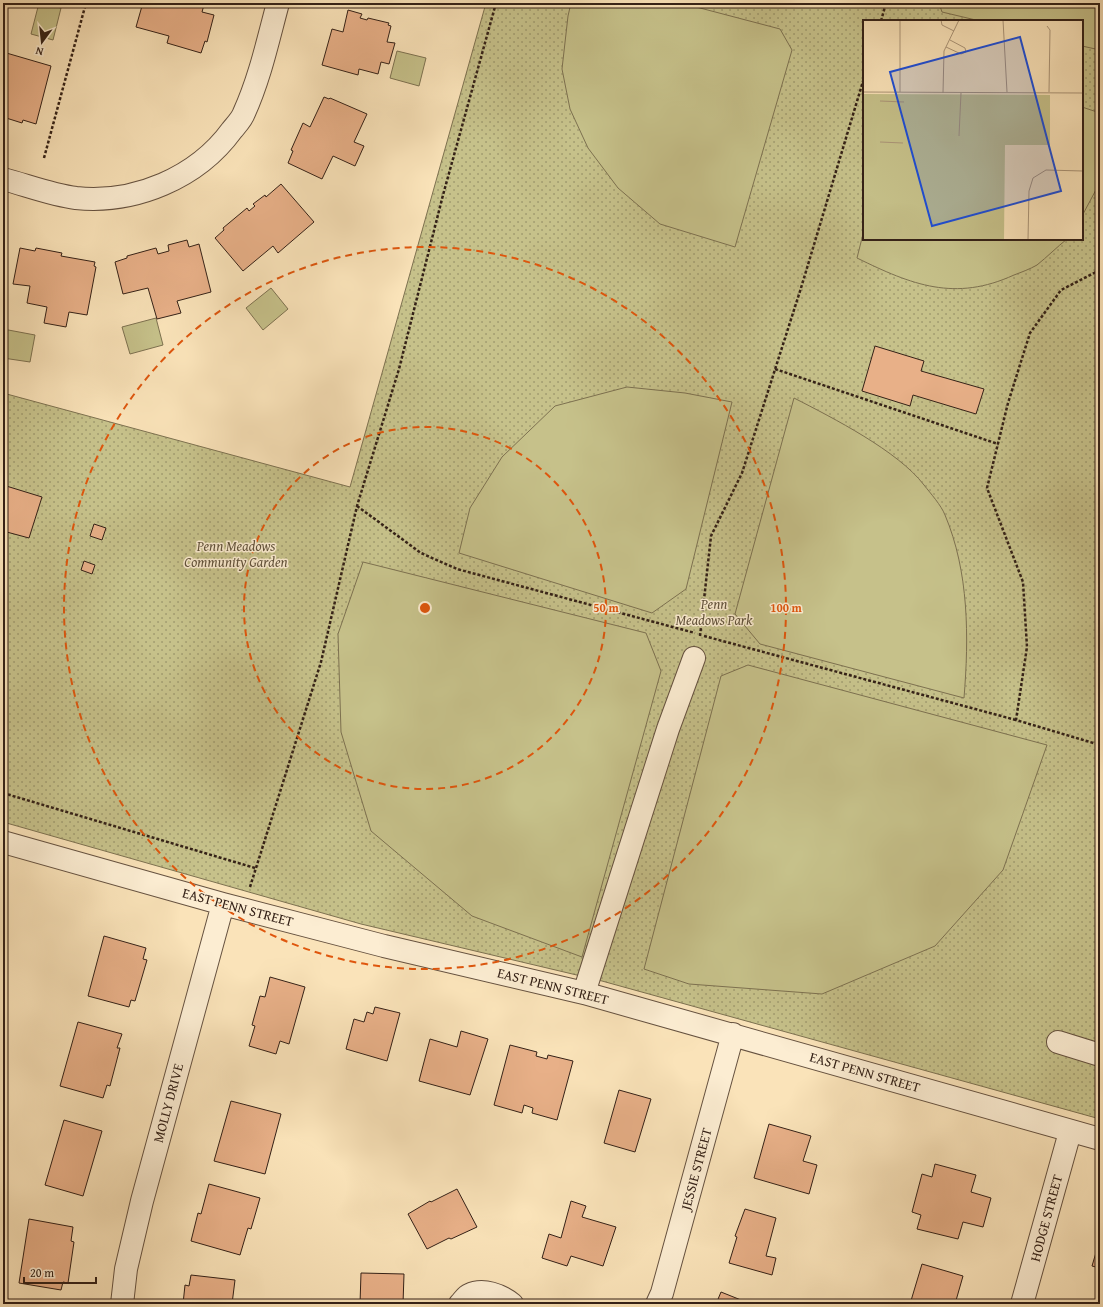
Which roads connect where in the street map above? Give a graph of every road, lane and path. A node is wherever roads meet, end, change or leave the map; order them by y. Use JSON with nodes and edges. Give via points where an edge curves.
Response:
{"nodes":[{"id":1,"x":86,"y":3,"type":"edge"},
{"id":2,"x":278,"y":3,"type":"edge"},
{"id":3,"x":496,"y":3,"type":"edge"},
{"id":4,"x":886,"y":3,"type":"edge"},
{"id":5,"x":881,"y":20,"type":"edge"},
{"id":6,"x":863,"y":81,"type":"edge"},
{"id":7,"x":44,"y":158,"type":"dead end"},
{"id":8,"x":3,"y":179,"type":"edge"},
{"id":9,"x":7,"y":210,"type":"dead end"},
{"id":10,"x":3,"y":224,"type":"edge"},
{"id":11,"x":1100,"y":270,"type":"edge"},
{"id":12,"x":775,"y":369,"type":"junction"},
{"id":13,"x":998,"y":444,"type":"junction"},
{"id":14,"x":357,"y":506,"type":"junction"},
{"id":15,"x":700,"y":635,"type":"junction"},
{"id":16,"x":694,"y":658,"type":"joint"},
{"id":17,"x":1016,"y":720,"type":"junction"},
{"id":18,"x":1100,"y":745,"type":"edge"},
{"id":19,"x":3,"y":793,"type":"edge"},
{"id":20,"x":3,"y":842,"type":"edge"},
{"id":21,"x":255,"y":868,"type":"junction"},
{"id":22,"x":223,"y":904,"type":"junction"},
{"id":23,"x":244,"y":909,"type":"junction"},
{"id":24,"x":584,"y":993,"type":"junction"},
{"id":25,"x":733,"y":1034,"type":"junction"},
{"id":26,"x":1058,"y":1042,"type":"dead end"},
{"id":27,"x":1100,"y":1055,"type":"edge"},
{"id":28,"x":1070,"y":1132,"type":"junction"},
{"id":29,"x":1100,"y":1139,"type":"edge"},
{"id":30,"x":122,"y":1304,"type":"edge"},
{"id":31,"x":460,"y":1304,"type":"edge"},
{"id":32,"x":512,"y":1304,"type":"edge"},
{"id":33,"x":657,"y":1304,"type":"edge"},
{"id":34,"x":1022,"y":1304,"type":"edge"}],
"edges":[{"from":1,"to":7,"type":"path"},
{"from":2,"to":8,"type":"street","via":[[244,114],[220,147],[199,165],[146,192],[118,198],[75,198]]},
{"from":3,"to":14,"type":"path","via":[[442,195],[398,369]]},
{"from":4,"to":5,"type":"path"},
{"from":6,"to":12,"type":"path"},
{"from":9,"to":10,"type":"path"},
{"from":11,"to":13,"type":"path","via":[[1061,290],[1030,333]]},
{"from":12,"to":13,"type":"path"},
{"from":12,"to":15,"type":"path","via":[[742,473],[711,536]]},
{"from":13,"to":17,"type":"path","via":[[987,488],[1023,582],[1027,646]]},
{"from":14,"to":15,"type":"path","via":[[421,553],[457,569]]},
{"from":14,"to":21,"type":"path","via":[[321,662]]},
{"from":15,"to":16,"type":"path"},
{"from":15,"to":17,"type":"path"},
{"from":16,"to":24,"type":"street","via":[[668,729]]},
{"from":17,"to":18,"type":"path"},
{"from":19,"to":21,"type":"path"},
{"from":20,"to":22,"type":"street","name":"EAST PENN STREET"},
{"from":21,"to":23,"type":"path"},
{"from":22,"to":23,"type":"street","name":"EAST PENN STREET"},
{"from":22,"to":30,"type":"street","name":"MOLLY DRIVE","via":[[142,1201],[126,1269]]},
{"from":23,"to":24,"type":"street","name":"EAST PENN STREET","via":[[384,946]]},
{"from":24,"to":25,"type":"street","name":"EAST PENN STREET"},
{"from":25,"to":28,"type":"street","name":"EAST PENN STREET"},
{"from":25,"to":33,"type":"street","name":"JESSIE STREET"},
{"from":26,"to":27,"type":"street"},
{"from":28,"to":29,"type":"street","name":"EAST PENN STREET"},
{"from":28,"to":34,"type":"street","name":"HODGE STREET"},
{"from":31,"to":32,"type":"street","via":[[469,1295],[485,1292],[504,1298]]}]}
